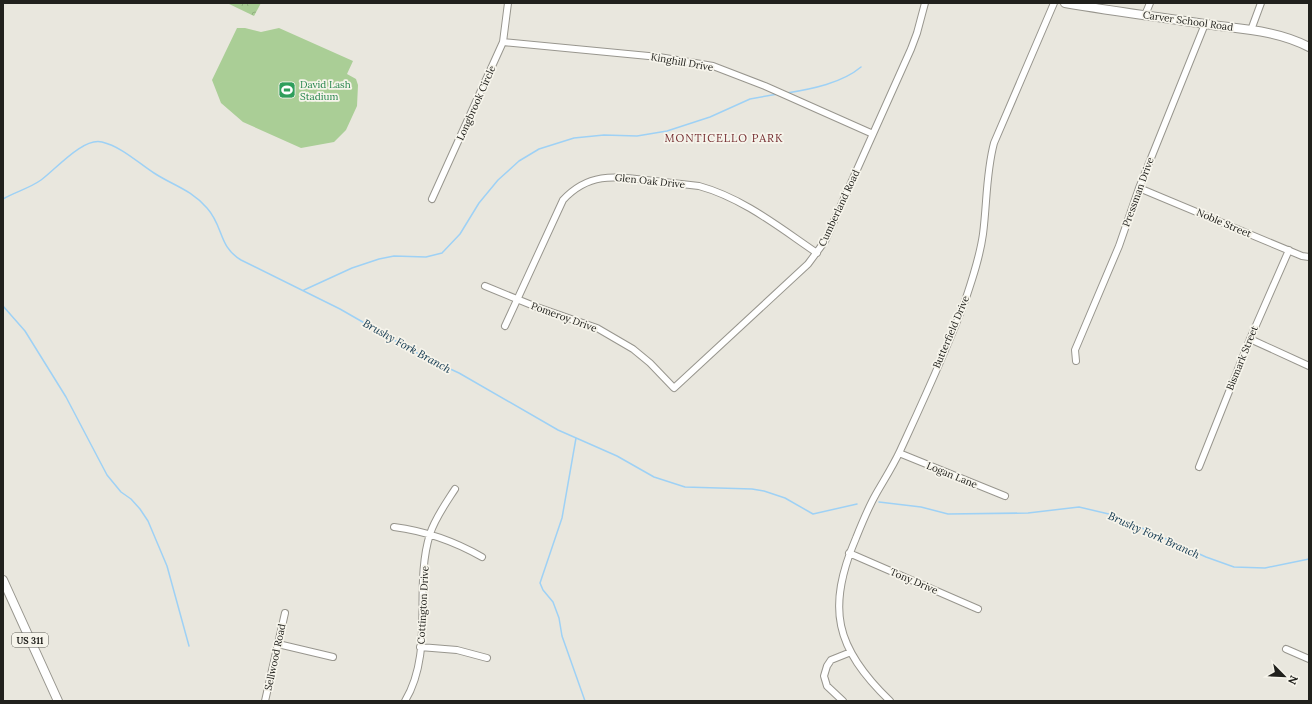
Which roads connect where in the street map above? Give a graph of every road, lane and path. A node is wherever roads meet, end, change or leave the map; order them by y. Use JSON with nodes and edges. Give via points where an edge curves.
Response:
{"nodes":[{"id":1,"x":508,"y":3,"type":"edge"},
{"id":2,"x":925,"y":3,"type":"edge"},
{"id":3,"x":1054,"y":3,"type":"edge"},
{"id":4,"x":1065,"y":3,"type":"edge"},
{"id":5,"x":1150,"y":3,"type":"edge"},
{"id":6,"x":1261,"y":3,"type":"edge"},
{"id":7,"x":1145,"y":16,"type":"junction"},
{"id":8,"x":1206,"y":24,"type":"junction"},
{"id":9,"x":1251,"y":30,"type":"junction"},
{"id":10,"x":503,"y":42,"type":"junction"},
{"id":11,"x":1309,"y":47,"type":"edge"},
{"id":12,"x":873,"y":134,"type":"junction"},
{"id":13,"x":1139,"y":188,"type":"junction"},
{"id":14,"x":432,"y":199,"type":"dead end"},
{"id":15,"x":1290,"y":250,"type":"junction"},
{"id":16,"x":817,"y":252,"type":"junction"},
{"id":17,"x":1309,"y":257,"type":"edge"},
{"id":18,"x":485,"y":286,"type":"dead end"},
{"id":19,"x":517,"y":300,"type":"junction"},
{"id":20,"x":505,"y":326,"type":"dead end"},
{"id":21,"x":1250,"y":339,"type":"junction"},
{"id":22,"x":1076,"y":361,"type":"dead end"},
{"id":23,"x":1309,"y":366,"type":"edge"},
{"id":24,"x":674,"y":388,"type":"joint"},
{"id":25,"x":899,"y":453,"type":"junction"},
{"id":26,"x":1199,"y":467,"type":"dead end"},
{"id":27,"x":455,"y":489,"type":"dead end"},
{"id":28,"x":1005,"y":496,"type":"dead end"},
{"id":29,"x":394,"y":527,"type":"dead end"},
{"id":30,"x":430,"y":534,"type":"junction"},
{"id":31,"x":849,"y":553,"type":"junction"},
{"id":32,"x":482,"y":557,"type":"dead end"},
{"id":33,"x":3,"y":580,"type":"edge"},
{"id":34,"x":978,"y":609,"type":"dead end"},
{"id":35,"x":285,"y":613,"type":"dead end"},
{"id":36,"x":278,"y":644,"type":"junction"},
{"id":37,"x":420,"y":647,"type":"junction"},
{"id":38,"x":1286,"y":649,"type":"dead end"},
{"id":39,"x":851,"y":652,"type":"junction"},
{"id":40,"x":333,"y":657,"type":"dead end"},
{"id":41,"x":487,"y":658,"type":"dead end"},
{"id":42,"x":1309,"y":659,"type":"edge"},
{"id":43,"x":58,"y":701,"type":"edge"},
{"id":44,"x":266,"y":701,"type":"edge"},
{"id":45,"x":405,"y":701,"type":"edge"},
{"id":46,"x":843,"y":701,"type":"edge"},
{"id":47,"x":890,"y":701,"type":"edge"}],
"edges":[{"from":1,"to":10,"type":"street","name":"Longbrook Circle"},
{"from":2,"to":12,"type":"street","name":"Cumberland Road","via":[[913,44]]},
{"from":3,"to":25,"type":"street","name":"Butterfield Drive","via":[[994,143],[990,159],[983,234],[970,285]]},
{"from":4,"to":7,"type":"main road","name":"Carver School Road"},
{"from":5,"to":7,"type":"street"},
{"from":6,"to":9,"type":"street"},
{"from":7,"to":8,"type":"main road","name":"Carver School Road"},
{"from":8,"to":9,"type":"main road","name":"Carver School Road"},
{"from":8,"to":13,"type":"street","name":"Pressman Drive"},
{"from":9,"to":11,"type":"main road","name":"Carver School Road","via":[[1277,34]]},
{"from":10,"to":12,"type":"street","name":"Kinghill Drive","via":[[659,57],[713,66]]},
{"from":10,"to":14,"type":"street","name":"Longbrook Circle"},
{"from":12,"to":16,"type":"street","name":"Cumberland Road","via":[[836,219]]},
{"from":13,"to":15,"type":"street","name":"Noble Street"},
{"from":13,"to":22,"type":"street","name":"Pressman Drive","via":[[1119,246],[1075,350]]},
{"from":15,"to":17,"type":"street","name":"Noble Street"},
{"from":15,"to":21,"type":"street","name":"Bismark Street"},
{"from":16,"to":19,"type":"street","name":"Glen Oak Drive","via":[[743,204],[711,189],[605,177],[583,184],[563,200]]},
{"from":16,"to":24,"type":"street","name":"Cumberland Road","via":[[808,264]]},
{"from":18,"to":19,"type":"street","name":"Pomeroy Drive"},
{"from":19,"to":20,"type":"street","name":"Glen Oak Drive"},
{"from":19,"to":24,"type":"street","name":"Pomeroy Drive","via":[[586,324],[617,339],[650,363]]},
{"from":21,"to":23,"type":"street"},
{"from":21,"to":26,"type":"street","name":"Bismark Street"},
{"from":25,"to":28,"type":"street","name":"Logan Lane"},
{"from":25,"to":31,"type":"street","name":"Butterfield Drive","via":[[868,508]]},
{"from":27,"to":30,"type":"street","name":"Cottington Drive"},
{"from":29,"to":30,"type":"street"},
{"from":30,"to":32,"type":"street","via":[[454,542]]},
{"from":30,"to":37,"type":"street","name":"Cottington Drive","via":[[422,589]]},
{"from":31,"to":34,"type":"street","name":"Tony Drive"},
{"from":31,"to":39,"type":"street","name":"Butterfield Drive","via":[[838,600],[842,629]]},
{"from":33,"to":43,"type":"main road","number":"US 311"},
{"from":35,"to":36,"type":"street","name":"Sellwood Road"},
{"from":36,"to":40,"type":"street"},
{"from":36,"to":44,"type":"street","name":"Sellwood Road"},
{"from":37,"to":41,"type":"street","via":[[457,650]]},
{"from":37,"to":45,"type":"street","name":"Cottington Drive","via":[[416,677]]},
{"from":38,"to":42,"type":"street"},
{"from":39,"to":46,"type":"street","via":[[831,660],[824,676],[827,686]]},
{"from":39,"to":47,"type":"street","name":"Butterfield Drive","via":[[865,673]]}]}
